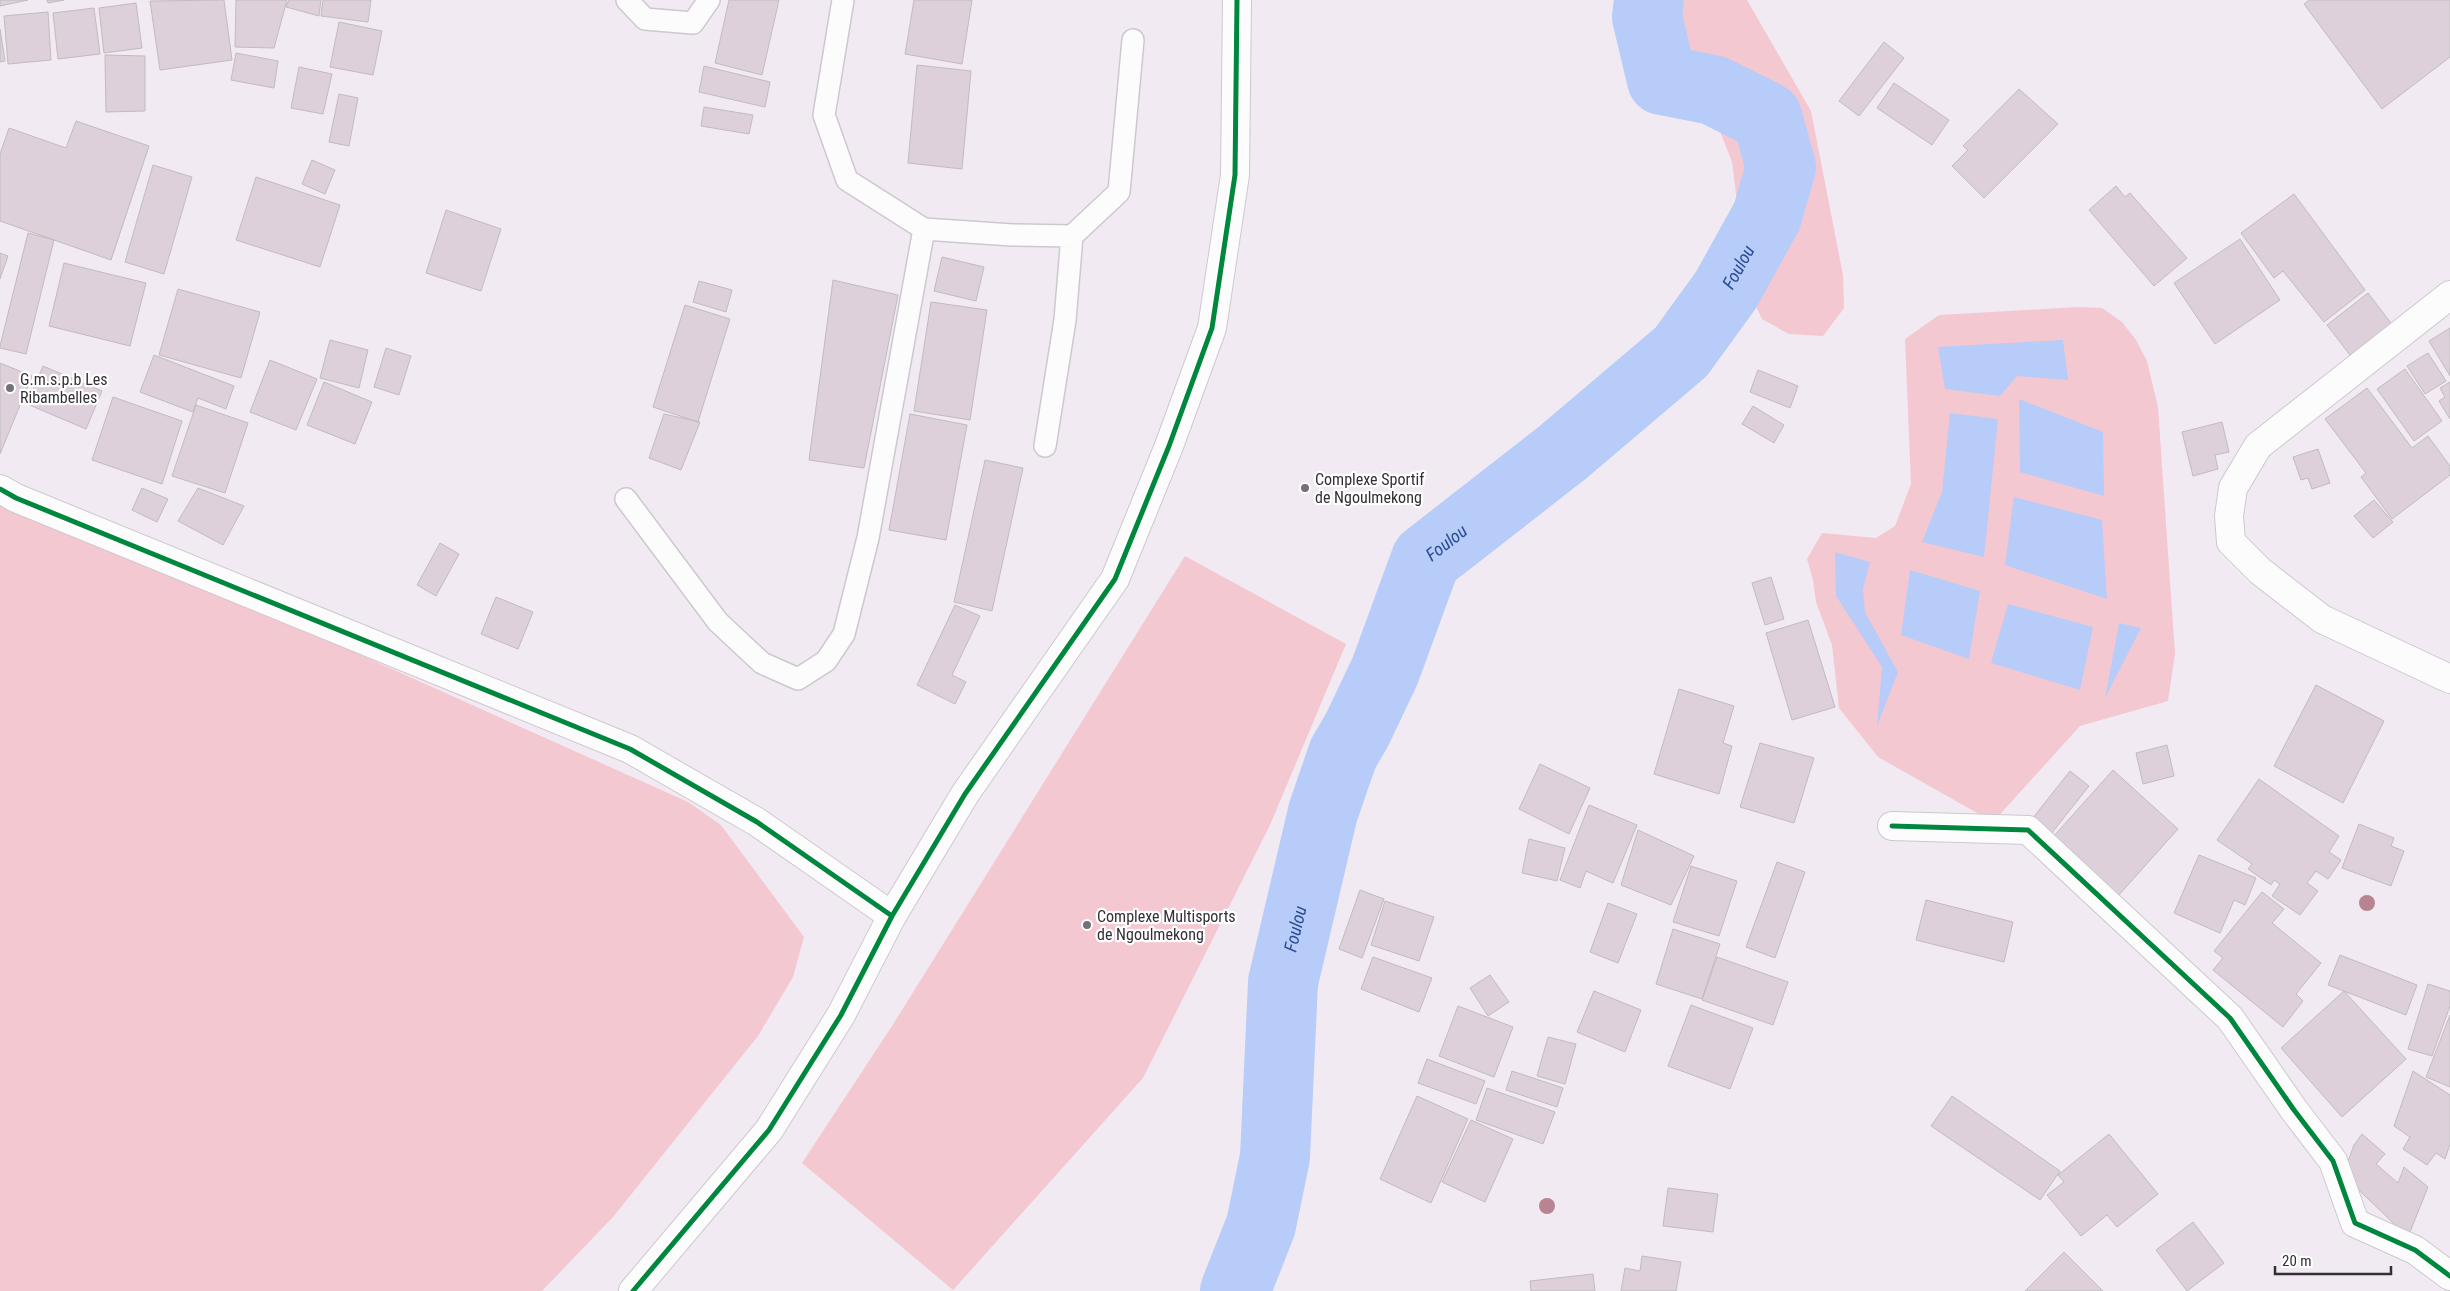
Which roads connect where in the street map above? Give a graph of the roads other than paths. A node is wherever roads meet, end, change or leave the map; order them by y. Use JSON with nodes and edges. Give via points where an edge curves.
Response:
{"nodes":[{"id":1,"x":627,"y":0,"type":"edge"},
{"id":2,"x":709,"y":0,"type":"edge"},
{"id":3,"x":843,"y":0,"type":"edge"},
{"id":4,"x":1237,"y":0,"type":"edge"},
{"id":5,"x":1133,"y":40,"type":"dead end"},
{"id":6,"x":924,"y":229,"type":"junction"},
{"id":7,"x":1072,"y":236,"type":"junction"},
{"id":8,"x":2450,"y":296,"type":"edge"},
{"id":9,"x":1044,"y":446,"type":"dead end"},
{"id":10,"x":0,"y":489,"type":"edge"},
{"id":11,"x":626,"y":499,"type":"dead end"},
{"id":12,"x":2450,"y":679,"type":"edge"},
{"id":13,"x":1892,"y":826,"type":"dead end"},
{"id":14,"x":892,"y":916,"type":"junction"},
{"id":15,"x":2450,"y":1276,"type":"edge"},
{"id":16,"x":633,"y":1291,"type":"edge"}],
"edges":[{"from":1,"to":2,"type":"lane","via":[[645,19],[693,23]]},
{"from":3,"to":6,"type":"lane","via":[[824,115],[847,180]]},
{"from":4,"to":14,"type":"street","via":[[1235,175],[1212,328],[1169,446],[1115,579],[965,794]]},
{"from":5,"to":7,"type":"lane","via":[[1119,192]]},
{"from":6,"to":7,"type":"lane"},
{"from":6,"to":11,"type":"lane","via":[[868,538],[844,634],[826,661],[798,679],[762,663],[718,622]]},
{"from":7,"to":9,"type":"lane","via":[[1065,320]]},
{"from":8,"to":12,"type":"street","via":[[2258,446],[2234,488],[2229,516],[2231,542],[2260,571],[2322,618]]},
{"from":10,"to":14,"type":"street","via":[[630,749],[757,822]]},
{"from":13,"to":15,"type":"street","via":[[2028,830],[2230,1018],[2333,1161],[2355,1223],[2415,1250]]},
{"from":14,"to":16,"type":"street","via":[[841,1015],[769,1130]]}]}
